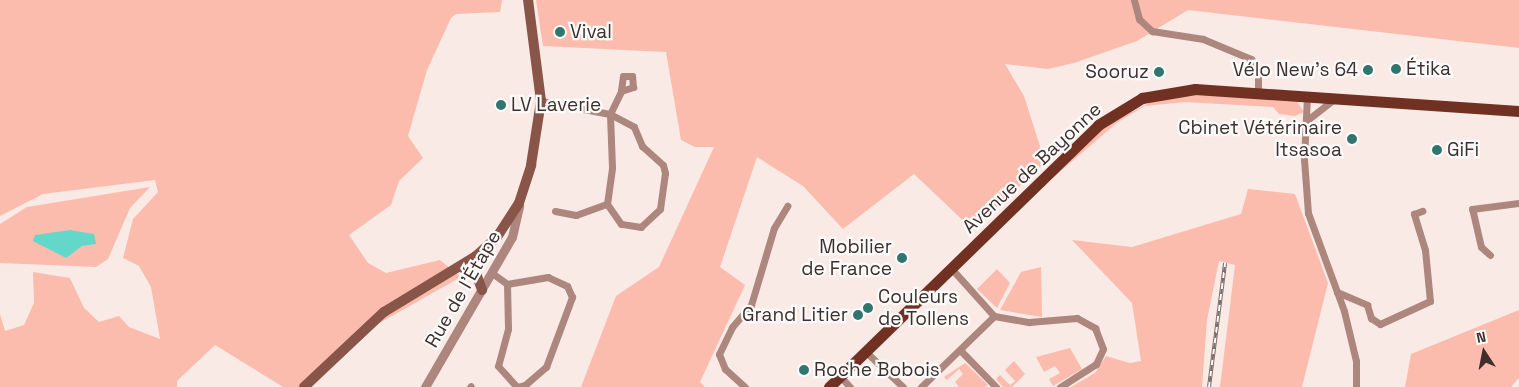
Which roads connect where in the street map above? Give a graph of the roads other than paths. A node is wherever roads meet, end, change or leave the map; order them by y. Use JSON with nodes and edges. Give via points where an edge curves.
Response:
{"nodes":[{"id":1,"x":528,"y":0,"type":"edge"},
{"id":2,"x":1134,"y":0,"type":"edge"},
{"id":3,"x":621,"y":91,"type":"dead end"},
{"id":4,"x":1258,"y":92,"type":"junction"},
{"id":5,"x":1307,"y":96,"type":"junction"},
{"id":6,"x":1335,"y":98,"type":"junction"},
{"id":7,"x":540,"y":102,"type":"junction"},
{"id":8,"x":1519,"y":111,"type":"edge"},
{"id":9,"x":610,"y":114,"type":"junction"},
{"id":10,"x":1306,"y":121,"type":"junction"},
{"id":11,"x":519,"y":203,"type":"junction"},
{"id":12,"x":1519,"y":203,"type":"edge"},
{"id":13,"x":607,"y":204,"type":"junction"},
{"id":14,"x":787,"y":206,"type":"dead end"},
{"id":15,"x":555,"y":211,"type":"dead end"},
{"id":16,"x":1422,"y":211,"type":"dead end"},
{"id":17,"x":1490,"y":255,"type":"dead end"},
{"id":18,"x":461,"y":266,"type":"junction"},
{"id":19,"x":951,"y":268,"type":"junction"},
{"id":20,"x":492,"y":274,"type":"junction"},
{"id":21,"x":507,"y":284,"type":"junction"},
{"id":22,"x":482,"y":290,"type":"junction"},
{"id":23,"x":1337,"y":292,"type":"junction"},
{"id":24,"x":994,"y":316,"type":"junction"},
{"id":25,"x":866,"y":352,"type":"junction"},
{"id":26,"x":962,"y":352,"type":"junction"},
{"id":27,"x":840,"y":376,"type":"junction"},
{"id":28,"x":304,"y":387,"type":"edge"},
{"id":29,"x":425,"y":387,"type":"edge"},
{"id":30,"x":745,"y":387,"type":"edge"},
{"id":31,"x":829,"y":387,"type":"edge"},
{"id":32,"x":850,"y":387,"type":"edge"},
{"id":33,"x":903,"y":387,"type":"edge"},
{"id":34,"x":921,"y":387,"type":"edge"},
{"id":35,"x":996,"y":387,"type":"edge"},
{"id":36,"x":1060,"y":387,"type":"edge"},
{"id":37,"x":1356,"y":387,"type":"edge"}],
"edges":[{"from":1,"to":7,"type":"main road"},
{"from":2,"to":4,"type":"street","via":[[1139,19],[1152,31],[1203,39],[1251,59],[1258,70]]},
{"from":3,"to":9,"type":"street"},
{"from":4,"to":5,"type":"main road","name":"Avenue de Bayonne"},
{"from":4,"to":19,"type":"main road","name":"Avenue de Bayonne","via":[[1174,90],[1122,108],[1098,125]]},
{"from":5,"to":6,"type":"main road","name":"Avenue de Bayonne"},
{"from":5,"to":10,"type":"street"},
{"from":6,"to":8,"type":"main road","name":"Avenue de Bayonne"},
{"from":6,"to":10,"type":"street"},
{"from":7,"to":9,"type":"street"},
{"from":7,"to":11,"type":"main road","via":[[531,166]]},
{"from":9,"to":13,"type":"street","via":[[612,167]]},
{"from":9,"to":13,"type":"street","via":[[634,127],[642,146],[663,165],[665,174],[660,209],[641,227],[620,224]]},
{"from":10,"to":23,"type":"street","via":[[1308,212]]},
{"from":11,"to":18,"type":"main road","via":[[497,236]]},
{"from":11,"to":20,"type":"street","name":"Rue de l'Étape","via":[[516,228]]},
{"from":12,"to":17,"type":"street","via":[[1472,209],[1481,247]]},
{"from":13,"to":15,"type":"street","via":[[576,215]]},
{"from":14,"to":30,"type":"street","via":[[774,228],[751,305],[732,327],[719,354],[725,369]]},
{"from":16,"to":23,"type":"street","via":[[1414,214],[1425,250],[1430,301],[1380,324],[1371,318],[1367,305]]},
{"from":18,"to":22,"type":"main road","via":[[477,276]]},
{"from":18,"to":28,"type":"main road","via":[[384,312]]},
{"from":19,"to":24,"type":"street"},
{"from":19,"to":25,"type":"main road","name":"Avenue de Bayonne"},
{"from":20,"to":21,"type":"street"},
{"from":20,"to":22,"type":"street","name":"Rue de l'Étape"},
{"from":21,"to":21,"type":"street","via":[[508,329],[498,366],[517,387],[525,385],[546,367],[572,297],[567,286],[548,277]]},
{"from":22,"to":29,"type":"street","name":"Rue de l'Étape"},
{"from":23,"to":37,"type":"street","via":[[1356,361]]},
{"from":24,"to":26,"type":"street"},
{"from":24,"to":36,"type":"street","via":[[1030,322],[1077,318],[1096,328],[1103,349],[1096,364]]},
{"from":25,"to":27,"type":"main road","name":"Avenue de Bayonne"},
{"from":25,"to":33,"type":"street"},
{"from":26,"to":34,"type":"street"},
{"from":26,"to":35,"type":"street"},
{"from":27,"to":31,"type":"main road","name":"Avenue de Bayonne"},
{"from":27,"to":32,"type":"street"}]}
